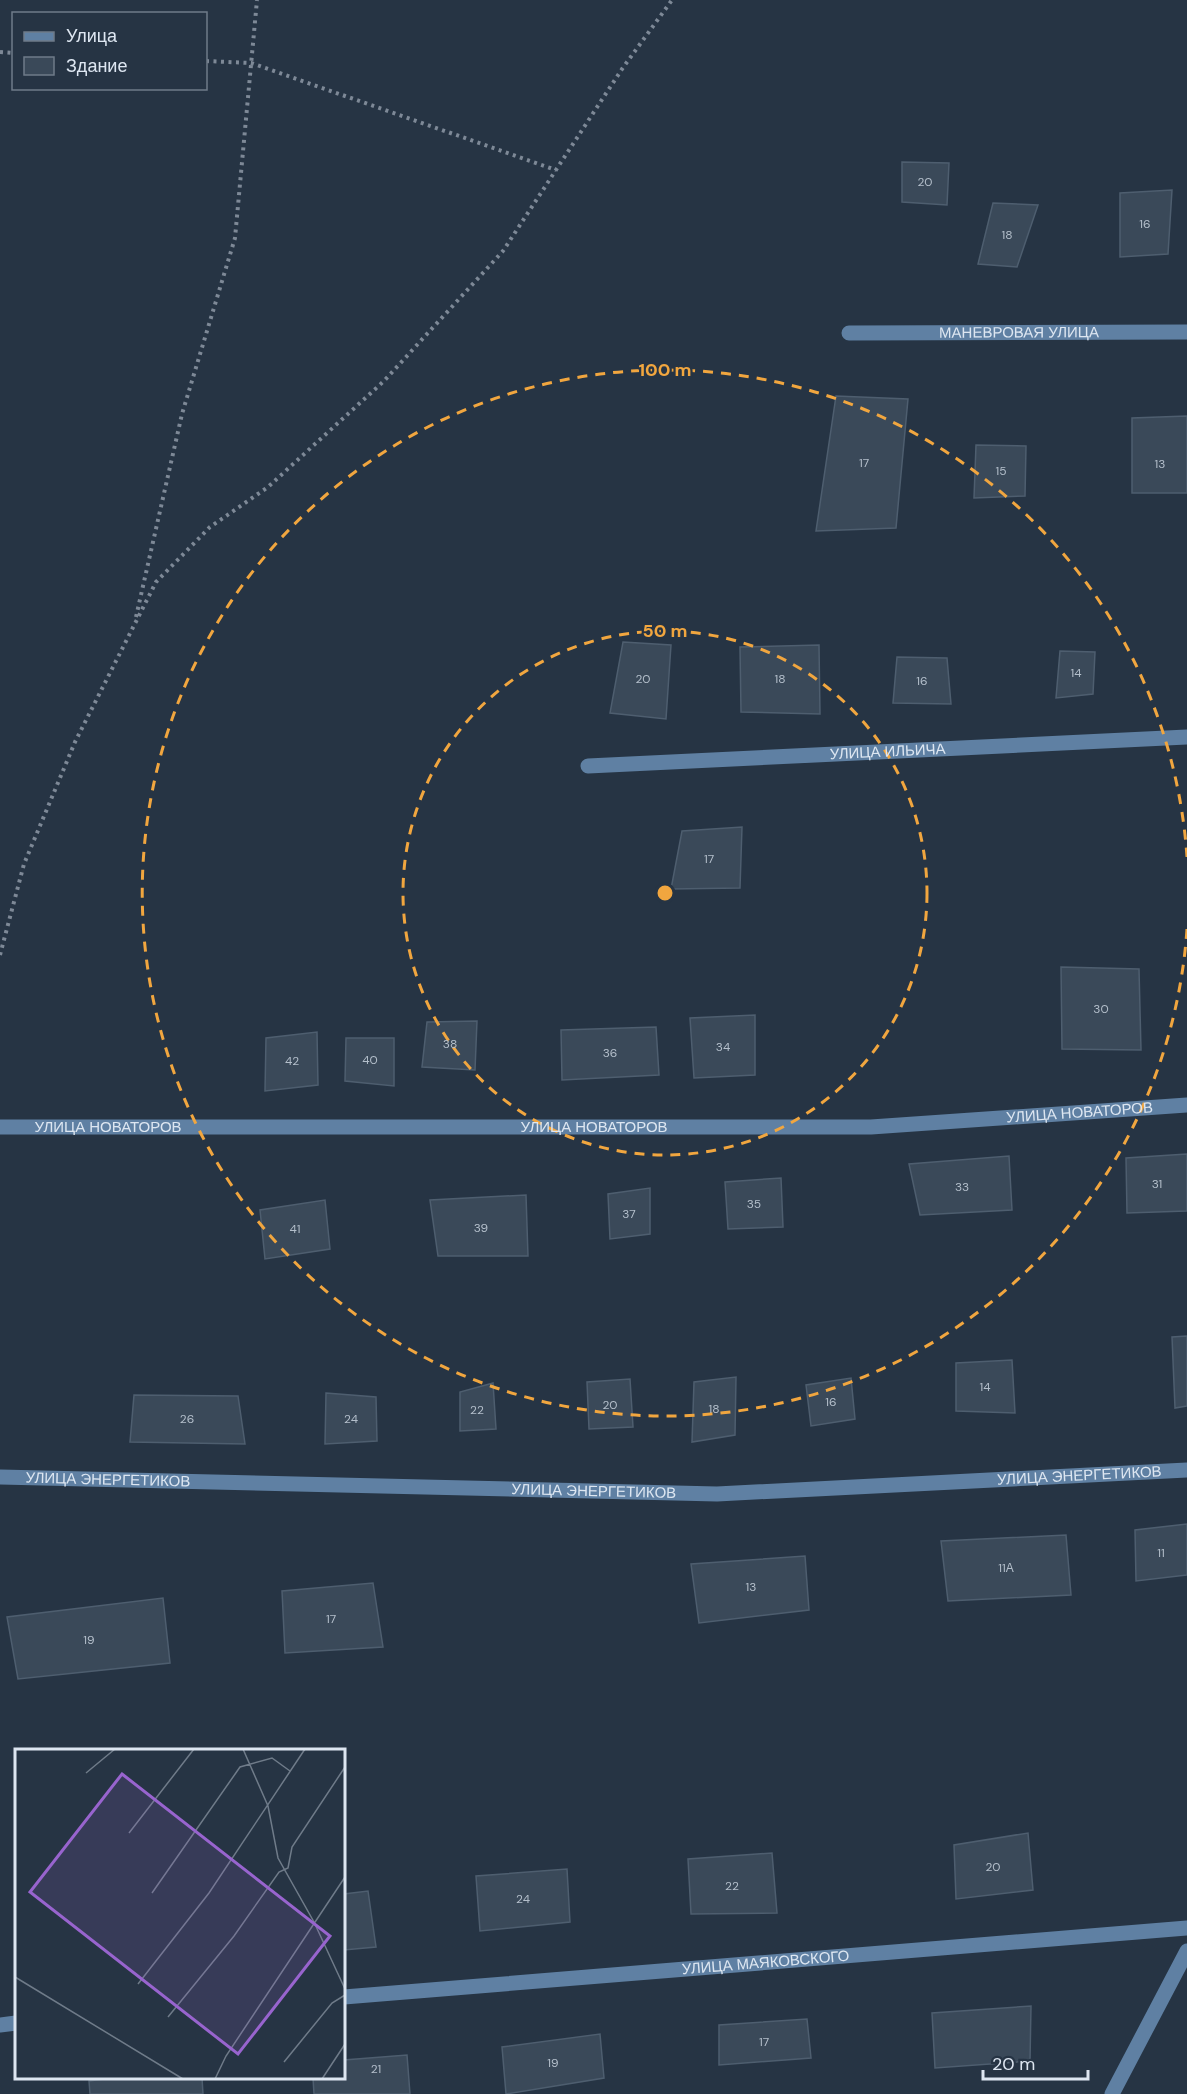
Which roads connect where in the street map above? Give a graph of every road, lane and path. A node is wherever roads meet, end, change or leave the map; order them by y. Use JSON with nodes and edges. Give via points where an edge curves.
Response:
{"nodes":[{"id":1,"x":257,"y":0,"type":"edge"},
{"id":2,"x":672,"y":0,"type":"edge"},
{"id":3,"x":207,"y":61,"type":"edge"},
{"id":4,"x":251,"y":63,"type":"junction"},
{"id":5,"x":556,"y":170,"type":"junction"},
{"id":6,"x":1187,"y":332,"type":"edge"},
{"id":7,"x":849,"y":333,"type":"dead end"},
{"id":8,"x":135,"y":624,"type":"junction"},
{"id":9,"x":1187,"y":737,"type":"edge"},
{"id":10,"x":588,"y":766,"type":"dead end"},
{"id":11,"x":0,"y":955,"type":"edge"},
{"id":12,"x":1187,"y":1105,"type":"edge"},
{"id":13,"x":0,"y":1127,"type":"edge"},
{"id":14,"x":1187,"y":1470,"type":"edge"},
{"id":15,"x":0,"y":1477,"type":"edge"},
{"id":16,"x":1187,"y":1928,"type":"edge"},
{"id":17,"x":1187,"y":1951,"type":"edge"},
{"id":18,"x":345,"y":1997,"type":"edge"},
{"id":19,"x":15,"y":2024,"type":"edge"},
{"id":20,"x":0,"y":2025,"type":"edge"},
{"id":21,"x":1112,"y":2094,"type":"edge"}],
"edges":[{"from":1,"to":4,"type":"path"},
{"from":2,"to":5,"type":"path"},
{"from":3,"to":4,"type":"path"},
{"from":4,"to":5,"type":"path"},
{"from":4,"to":8,"type":"path","via":[[236,238],[182,414]]},
{"from":5,"to":8,"type":"path","via":[[503,251],[384,381],[268,488],[210,527],[156,582]]},
{"from":6,"to":7,"type":"street","name":"МАНЕВРОВАЯ УЛИЦА"},
{"from":8,"to":11,"type":"path","via":[[75,742],[24,864]]},
{"from":9,"to":10,"type":"street","name":"УЛИЦА ИЛЬИЧА"},
{"from":12,"to":13,"type":"street","name":"УЛИЦА НОВАТОРОВ","via":[[871,1127]]},
{"from":14,"to":15,"type":"street","name":"УЛИЦА ЭНЕРГЕТИКОВ","via":[[717,1494]]},
{"from":16,"to":18,"type":"street","name":"УЛИЦА МАЯКОВСКОГО"},
{"from":17,"to":21,"type":"street"},
{"from":19,"to":20,"type":"street"}]}
